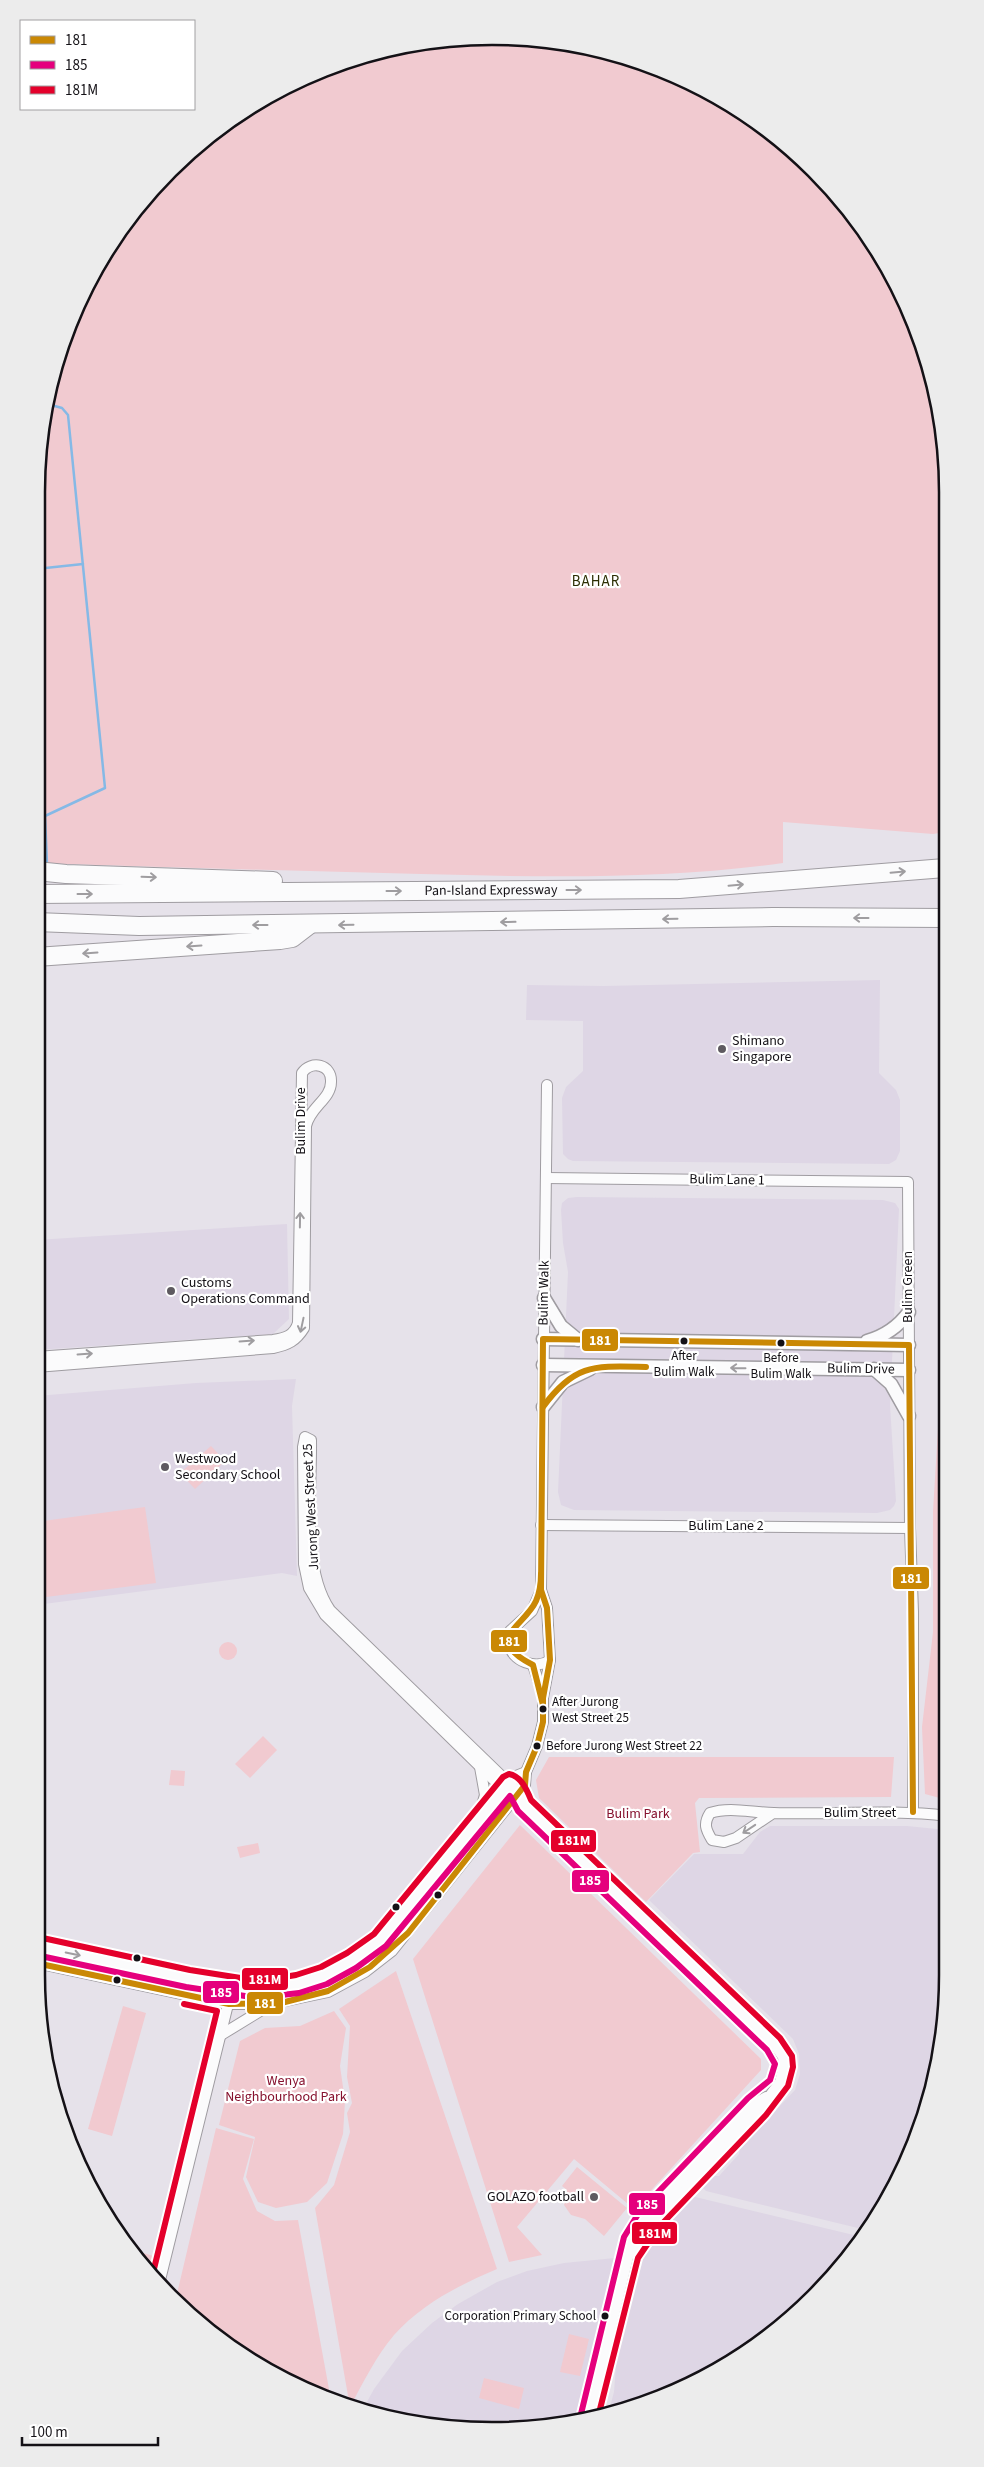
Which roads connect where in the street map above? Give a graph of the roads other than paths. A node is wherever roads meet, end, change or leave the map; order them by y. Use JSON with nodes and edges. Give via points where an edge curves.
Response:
{"nodes":[{"id":1,"x":939,"y":868,"type":"edge"},
{"id":2,"x":45,"y":871,"type":"edge"},
{"id":3,"x":345,"y":892,"type":"junction"},
{"id":4,"x":45,"y":894,"type":"edge"},
{"id":5,"x":939,"y":918,"type":"edge"},
{"id":6,"x":45,"y":922,"type":"edge"},
{"id":7,"x":308,"y":925,"type":"junction"},
{"id":8,"x":45,"y":956,"type":"edge"},
{"id":9,"x":547,"y":1085,"type":"dead end"},
{"id":10,"x":546,"y":1178,"type":"junction"},
{"id":11,"x":908,"y":1182,"type":"joint"},
{"id":12,"x":544,"y":1298,"type":"junction"},
{"id":13,"x":909,"y":1312,"type":"junction"},
{"id":14,"x":543,"y":1339,"type":"junction"},
{"id":15,"x":578,"y":1340,"type":"junction"},
{"id":16,"x":857,"y":1344,"type":"junction"},
{"id":17,"x":909,"y":1345,"type":"junction"},
{"id":18,"x":45,"y":1357,"type":"edge"},
{"id":19,"x":543,"y":1365,"type":"junction"},
{"id":20,"x":45,"y":1366,"type":"edge"},
{"id":21,"x":597,"y":1366,"type":"junction"},
{"id":22,"x":874,"y":1370,"type":"junction"},
{"id":23,"x":909,"y":1370,"type":"junction"},
{"id":24,"x":543,"y":1407,"type":"junction"},
{"id":25,"x":910,"y":1416,"type":"junction"},
{"id":26,"x":541,"y":1524,"type":"junction"},
{"id":27,"x":910,"y":1528,"type":"junction"},
{"id":28,"x":541,"y":1590,"type":"junction"},
{"id":29,"x":550,"y":1660,"type":"junction"},
{"id":30,"x":532,"y":1665,"type":"junction"},
{"id":31,"x":543,"y":1698,"type":"junction"},
{"id":32,"x":480,"y":1766,"type":"junction"},
{"id":33,"x":526,"y":1772,"type":"junction"},
{"id":34,"x":507,"y":1787,"type":"junction"},
{"id":35,"x":516,"y":1796,"type":"junction"},
{"id":36,"x":913,"y":1812,"type":"junction"},
{"id":37,"x":773,"y":1813,"type":"junction"},
{"id":38,"x":939,"y":1815,"type":"edge"},
{"id":39,"x":478,"y":1820,"type":"junction"},
{"id":40,"x":45,"y":1948,"type":"edge"},
{"id":41,"x":45,"y":1965,"type":"edge"},
{"id":42,"x":232,"y":1988,"type":"junction"},
{"id":43,"x":228,"y":2004,"type":"junction"},
{"id":44,"x":271,"y":2004,"type":"junction"},
{"id":45,"x":221,"y":2035,"type":"junction"},
{"id":46,"x":161,"y":2275,"type":"edge"},
{"id":47,"x":590,"y":2411,"type":"edge"}],
"edges":[{"from":3,"to":1,"type":"highway","name":"Pan-Island Expressway","one_way":true,"via":[[679,889]]},
{"from":2,"to":3,"type":"highway","one_way":true,"via":[[294,883]]},
{"from":4,"to":3,"type":"highway","name":"Pan-Island Expressway","one_way":true},
{"from":5,"to":7,"type":"highway","one_way":true,"via":[[773,917]]},
{"from":7,"to":6,"type":"highway","one_way":true,"via":[[139,926]]},
{"from":7,"to":8,"type":"highway","one_way":true,"via":[[292,938],[280,940]]},
{"from":9,"to":10,"type":"street","name":"Bulim Walk"},
{"from":10,"to":11,"type":"street","name":"Bulim Lane 1"},
{"from":10,"to":12,"type":"street","name":"Bulim Walk"},
{"from":11,"to":13,"type":"street","name":"Bulim Green"},
{"from":12,"to":14,"type":"street","name":"Bulim Walk"},
{"from":12,"to":15,"type":"street","via":[[560,1326]]},
{"from":13,"to":16,"type":"street","via":[[881,1337]]},
{"from":13,"to":17,"type":"street","name":"Bulim Green"},
{"from":14,"to":15,"type":"street","name":"Bulim Drive"},
{"from":14,"to":19,"type":"street","name":"Bulim Walk"},
{"from":15,"to":16,"type":"street","name":"Bulim Drive"},
{"from":16,"to":17,"type":"street","name":"Bulim Drive"},
{"from":17,"to":23,"type":"street","name":"Bulim Green"},
{"from":18,"to":20,"type":"street","name":"Bulim Drive","one_way":true,"via":[[273,1340],[284,1338],[296,1330],[302,1073],[313,1064],[326,1068],[332,1082],[328,1093],[310,1113],[306,1126],[304,1328],[300,1335],[286,1345],[274,1348]]},
{"from":19,"to":21,"type":"street","name":"Bulim Drive"},
{"from":19,"to":24,"type":"street","name":"Bulim Walk"},
{"from":22,"to":21,"type":"street","name":"Bulim Drive","one_way":true},
{"from":21,"to":24,"type":"street","via":[[562,1382]]},
{"from":22,"to":23,"type":"street","name":"Bulim Drive"},
{"from":22,"to":25,"type":"street","via":[[891,1384]]},
{"from":23,"to":25,"type":"street","name":"Bulim Green"},
{"from":24,"to":26,"type":"street","name":"Bulim Walk"},
{"from":25,"to":27,"type":"street","name":"Bulim Green"},
{"from":26,"to":27,"type":"street","name":"Bulim Lane 2"},
{"from":26,"to":28,"type":"street","name":"Bulim Walk"},
{"from":27,"to":36,"type":"street","name":"Bulim Green","via":[[914,1612]]},
{"from":28,"to":29,"type":"street","name":"Bulim Walk","via":[[548,1608]]},
{"from":28,"to":30,"type":"street","name":"Bulim Walk","via":[[532,1611],[510,1631],[509,1644],[518,1658]]},
{"from":29,"to":30,"type":"street","via":[[543,1665]]},
{"from":29,"to":31,"type":"street","name":"Bulim Walk"},
{"from":30,"to":31,"type":"street","name":"Bulim Walk"},
{"from":31,"to":33,"type":"street","name":"Bulim Walk","via":[[543,1722]]},
{"from":32,"to":34,"type":"street","name":"Jurong West Street 25"},
{"from":32,"to":34,"type":"street","name":"Jurong West Street 25","via":[[325,1615],[314,1597],[304,1564],[305,1437],[311,1440],[312,1563],[322,1598],[330,1610]]},
{"from":32,"to":39,"type":"street","via":[[485,1795]]},
{"from":33,"to":34,"type":"street","via":[[516,1776]]},
{"from":33,"to":35,"type":"street","name":"Bulim Walk","via":[[525,1786]]},
{"from":34,"to":35,"type":"street","name":"Jurong West Street 25"},
{"from":34,"to":39,"type":"street"},
{"from":35,"to":44,"type":"street","via":[[392,1951],[365,1972],[328,1992]]},
{"from":35,"to":47,"type":"street","name":"Jurong West Street 25","via":[[774,2044],[783,2057],[780,2082],[769,2095],[754,2104],[646,2217],[632,2241]]},
{"from":36,"to":37,"type":"street","name":"Bulim Street"},
{"from":36,"to":38,"type":"street","name":"Bulim Street"},
{"from":37,"to":37,"type":"street","name":"Bulim Street","one_way":true,"via":[[736,1838],[724,1842],[712,1840],[706,1829],[710,1813],[720,1809]]},
{"from":39,"to":42,"type":"street","via":[[398,1920],[356,1960],[304,1984],[272,1989]]},
{"from":40,"to":42,"type":"street","one_way":true},
{"from":41,"to":43,"type":"street"},
{"from":42,"to":43,"type":"street"},
{"from":43,"to":44,"type":"street"},
{"from":43,"to":45,"type":"street"},
{"from":44,"to":45,"type":"street"},
{"from":45,"to":46,"type":"street"}]}
